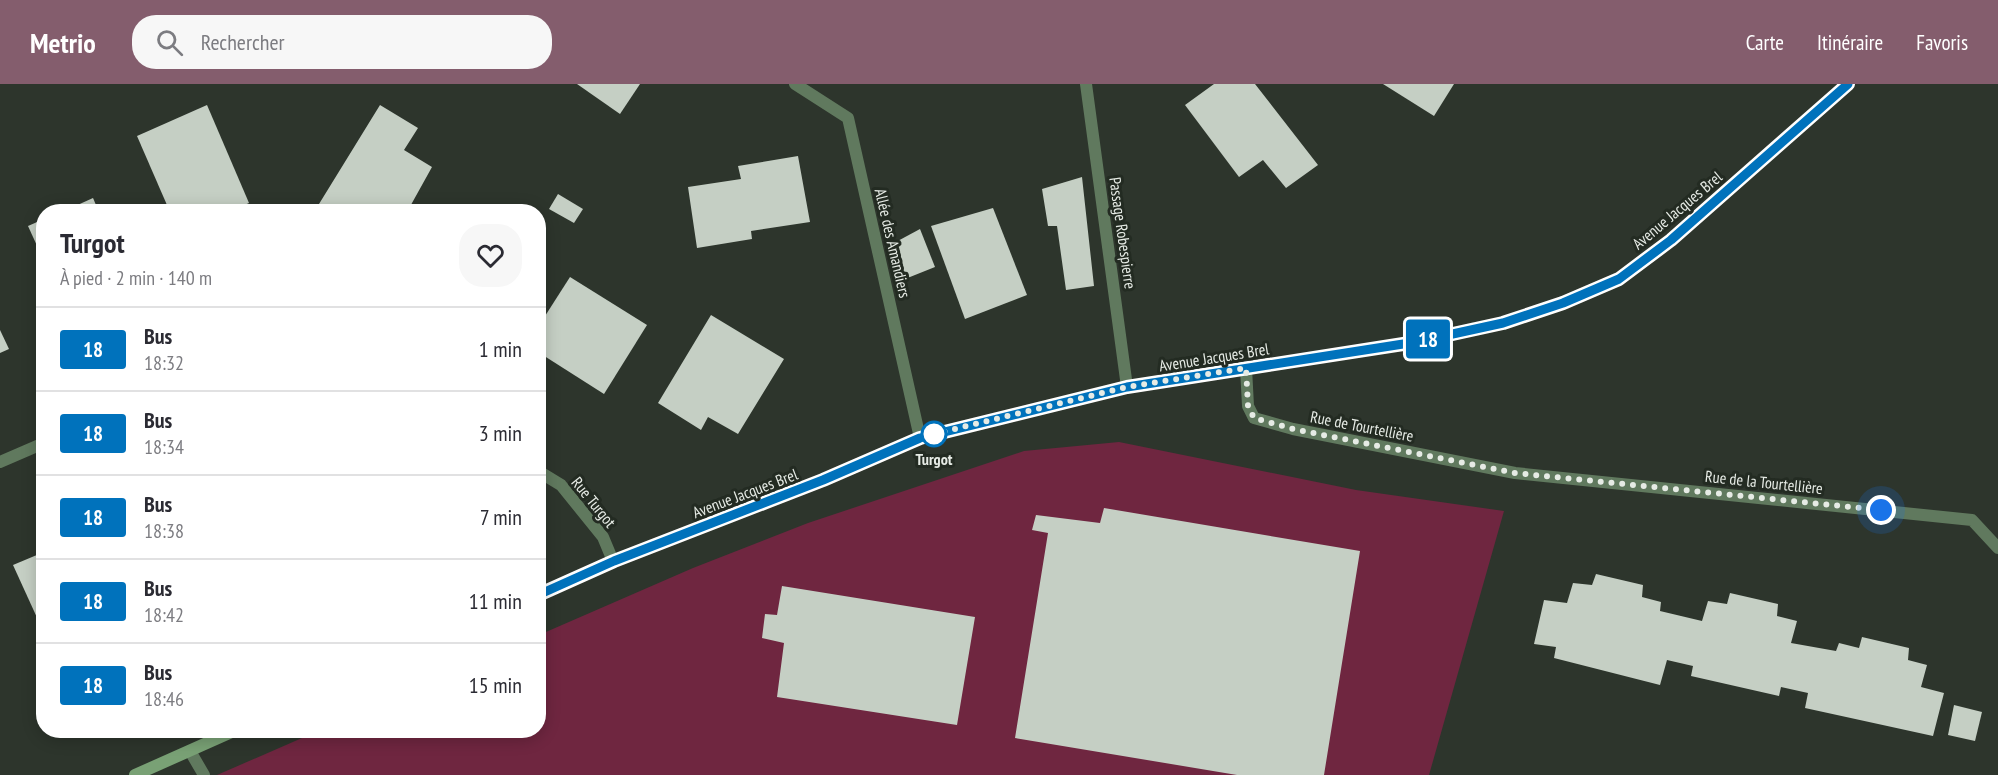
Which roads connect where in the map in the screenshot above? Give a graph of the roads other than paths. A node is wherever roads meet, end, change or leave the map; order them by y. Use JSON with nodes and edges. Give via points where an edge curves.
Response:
{"nodes":[{"id":1,"x":795,"y":84,"type":"edge"},
{"id":2,"x":1086,"y":84,"type":"edge"},
{"id":3,"x":1848,"y":84,"type":"edge"},
{"id":4,"x":1246,"y":368,"type":"junction"},
{"id":5,"x":1127,"y":387,"type":"junction"},
{"id":6,"x":920,"y":438,"type":"junction"},
{"id":7,"x":36,"y":446,"type":"edge"},
{"id":8,"x":0,"y":462,"type":"edge"},
{"id":9,"x":1515,"y":473,"type":"joint"},
{"id":10,"x":546,"y":476,"type":"edge"},
{"id":11,"x":1998,"y":548,"type":"edge"},
{"id":12,"x":614,"y":561,"type":"junction"},
{"id":13,"x":546,"y":591,"type":"edge"},
{"id":14,"x":218,"y":738,"type":"edge"},
{"id":15,"x":190,"y":751,"type":"junction"},
{"id":16,"x":135,"y":775,"type":"edge"},
{"id":17,"x":204,"y":775,"type":"edge"}],
"edges":[{"from":1,"to":6,"type":"street","name":"Allée des Amandiers","via":[[848,118]]},
{"from":2,"to":5,"type":"street","name":"Passage Robespierre"},
{"from":3,"to":4,"type":"main road","name":"Avenue Jacques Brel","via":[[1671,240],[1619,279],[1503,323],[1416,342]]},
{"from":4,"to":5,"type":"main road","name":"Avenue Jacques Brel"},
{"from":4,"to":9,"type":"street","name":"Rue de Tourtellière","via":[[1248,406],[1254,418]]},
{"from":5,"to":6,"type":"main road","name":"Avenue Jacques Brel"},
{"from":6,"to":12,"type":"main road","name":"Avenue Jacques Brel"},
{"from":7,"to":8,"type":"street"},
{"from":9,"to":11,"type":"street","name":"Rue de la Tourtellière","via":[[1972,520]]},
{"from":10,"to":12,"type":"street","name":"Rue Turgot","via":[[561,485],[603,537]]},
{"from":12,"to":13,"type":"main road","name":"Avenue Jacques Brel"},
{"from":14,"to":15,"type":"main road"},
{"from":15,"to":16,"type":"main road"},
{"from":15,"to":17,"type":"street"}]}
